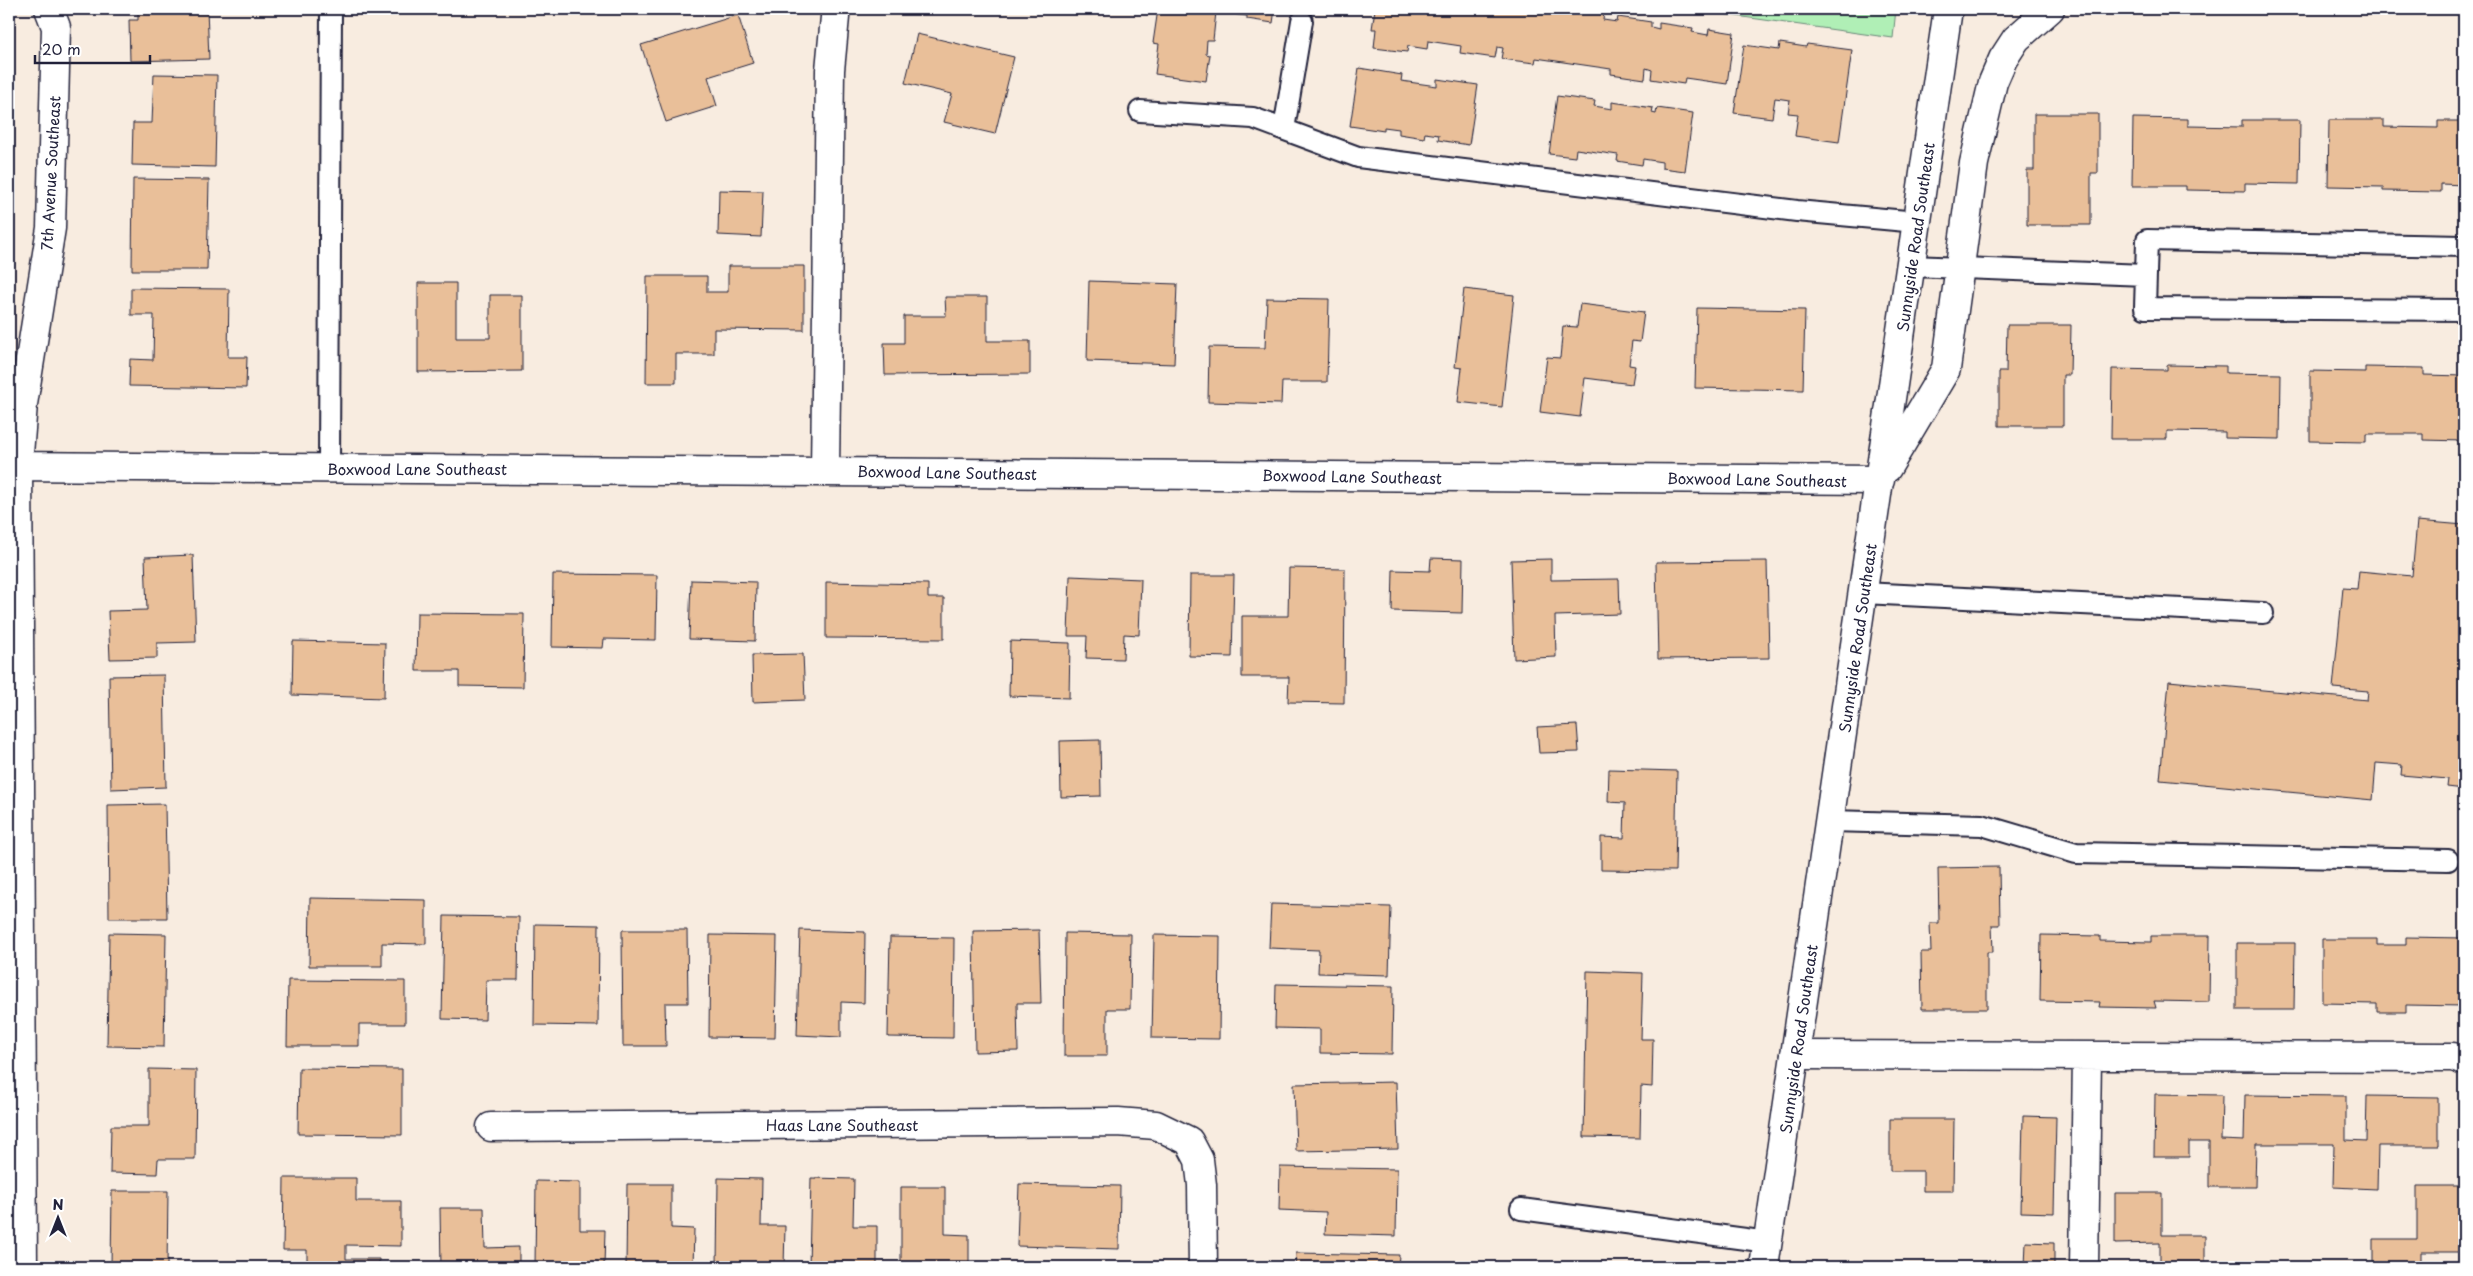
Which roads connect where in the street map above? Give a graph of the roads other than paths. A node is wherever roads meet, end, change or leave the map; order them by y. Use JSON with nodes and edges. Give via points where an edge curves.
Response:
{"nodes":[{"id":1,"x":49,"y":9,"type":"edge"},
{"id":2,"x":331,"y":9,"type":"edge"},
{"id":3,"x":1948,"y":9,"type":"edge"},
{"id":4,"x":2050,"y":9,"type":"edge"},
{"id":5,"x":835,"y":17,"type":"dead end"},
{"id":6,"x":1302,"y":21,"type":"dead end"},
{"id":7,"x":1140,"y":111,"type":"dead end"},
{"id":8,"x":1284,"y":129,"type":"junction"},
{"id":9,"x":1917,"y":222,"type":"junction"},
{"id":10,"x":2464,"y":246,"type":"edge"},
{"id":11,"x":1911,"y":266,"type":"junction"},
{"id":12,"x":1960,"y":268,"type":"junction"},
{"id":13,"x":2146,"y":275,"type":"junction"},
{"id":14,"x":2464,"y":310,"type":"edge"},
{"id":15,"x":13,"y":466,"type":"edge"},
{"id":16,"x":329,"y":468,"type":"junction"},
{"id":17,"x":825,"y":471,"type":"junction"},
{"id":18,"x":1880,"y":480,"type":"junction"},
{"id":19,"x":1863,"y":593,"type":"junction"},
{"id":20,"x":2264,"y":613,"type":"dead end"},
{"id":21,"x":1830,"y":821,"type":"junction"},
{"id":22,"x":2448,"y":860,"type":"dead end"},
{"id":23,"x":1795,"y":1055,"type":"junction"},
{"id":24,"x":2087,"y":1057,"type":"junction"},
{"id":25,"x":2464,"y":1061,"type":"edge"},
{"id":26,"x":491,"y":1127,"type":"dead end"},
{"id":27,"x":1521,"y":1209,"type":"dead end"},
{"id":28,"x":1766,"y":1255,"type":"edge"},
{"id":29,"x":23,"y":1267,"type":"edge"},
{"id":30,"x":1203,"y":1267,"type":"edge"},
{"id":31,"x":2084,"y":1267,"type":"edge"}],
"edges":[{"from":1,"to":15,"type":"street","name":"7th Avenue Southeast","via":[[56,27],[50,228]]},
{"from":2,"to":16,"type":"lane"},
{"from":3,"to":9,"type":"street","name":"Sunnyside Road Southeast"},
{"from":4,"to":12,"type":"street","via":[[2016,39],[1993,82],[1974,163]]},
{"from":5,"to":17,"type":"street","via":[[830,70]]},
{"from":6,"to":8,"type":"lane"},
{"from":7,"to":8,"type":"lane","via":[[1253,118]]},
{"from":8,"to":9,"type":"lane","via":[[1358,158],[1797,211]]},
{"from":9,"to":11,"type":"street","name":"Sunnyside Road Southeast"},
{"from":10,"to":13,"type":"lane","via":[[2147,240]]},
{"from":11,"to":12,"type":"lane"},
{"from":11,"to":18,"type":"street","name":"Sunnyside Road Southeast"},
{"from":12,"to":13,"type":"lane"},
{"from":12,"to":18,"type":"street","via":[[1946,369]]},
{"from":13,"to":14,"type":"lane","via":[[2146,308]]},
{"from":15,"to":16,"type":"street","name":"Boxwood Lane Southeast"},
{"from":15,"to":29,"type":"street","name":"7th Avenue Southeast"},
{"from":16,"to":17,"type":"street","name":"Boxwood Lane Southeast"},
{"from":17,"to":18,"type":"street","name":"Boxwood Lane Southeast"},
{"from":18,"to":19,"type":"street","name":"Sunnyside Road Southeast"},
{"from":19,"to":20,"type":"lane"},
{"from":19,"to":21,"type":"street","name":"Sunnyside Road Southeast"},
{"from":21,"to":22,"type":"lane","via":[[1982,825],[2076,853]]},
{"from":21,"to":23,"type":"street","name":"Sunnyside Road Southeast"},
{"from":23,"to":24,"type":"street"},
{"from":23,"to":28,"type":"street","name":"Sunnyside Road Southeast"},
{"from":24,"to":25,"type":"street","via":[[2454,1057]]},
{"from":24,"to":31,"type":"street"},
{"from":26,"to":30,"type":"street","name":"Haas Lane Southeast","via":[[1118,1122],[1156,1125],[1189,1141],[1199,1160]]},
{"from":27,"to":28,"type":"lane"}]}
